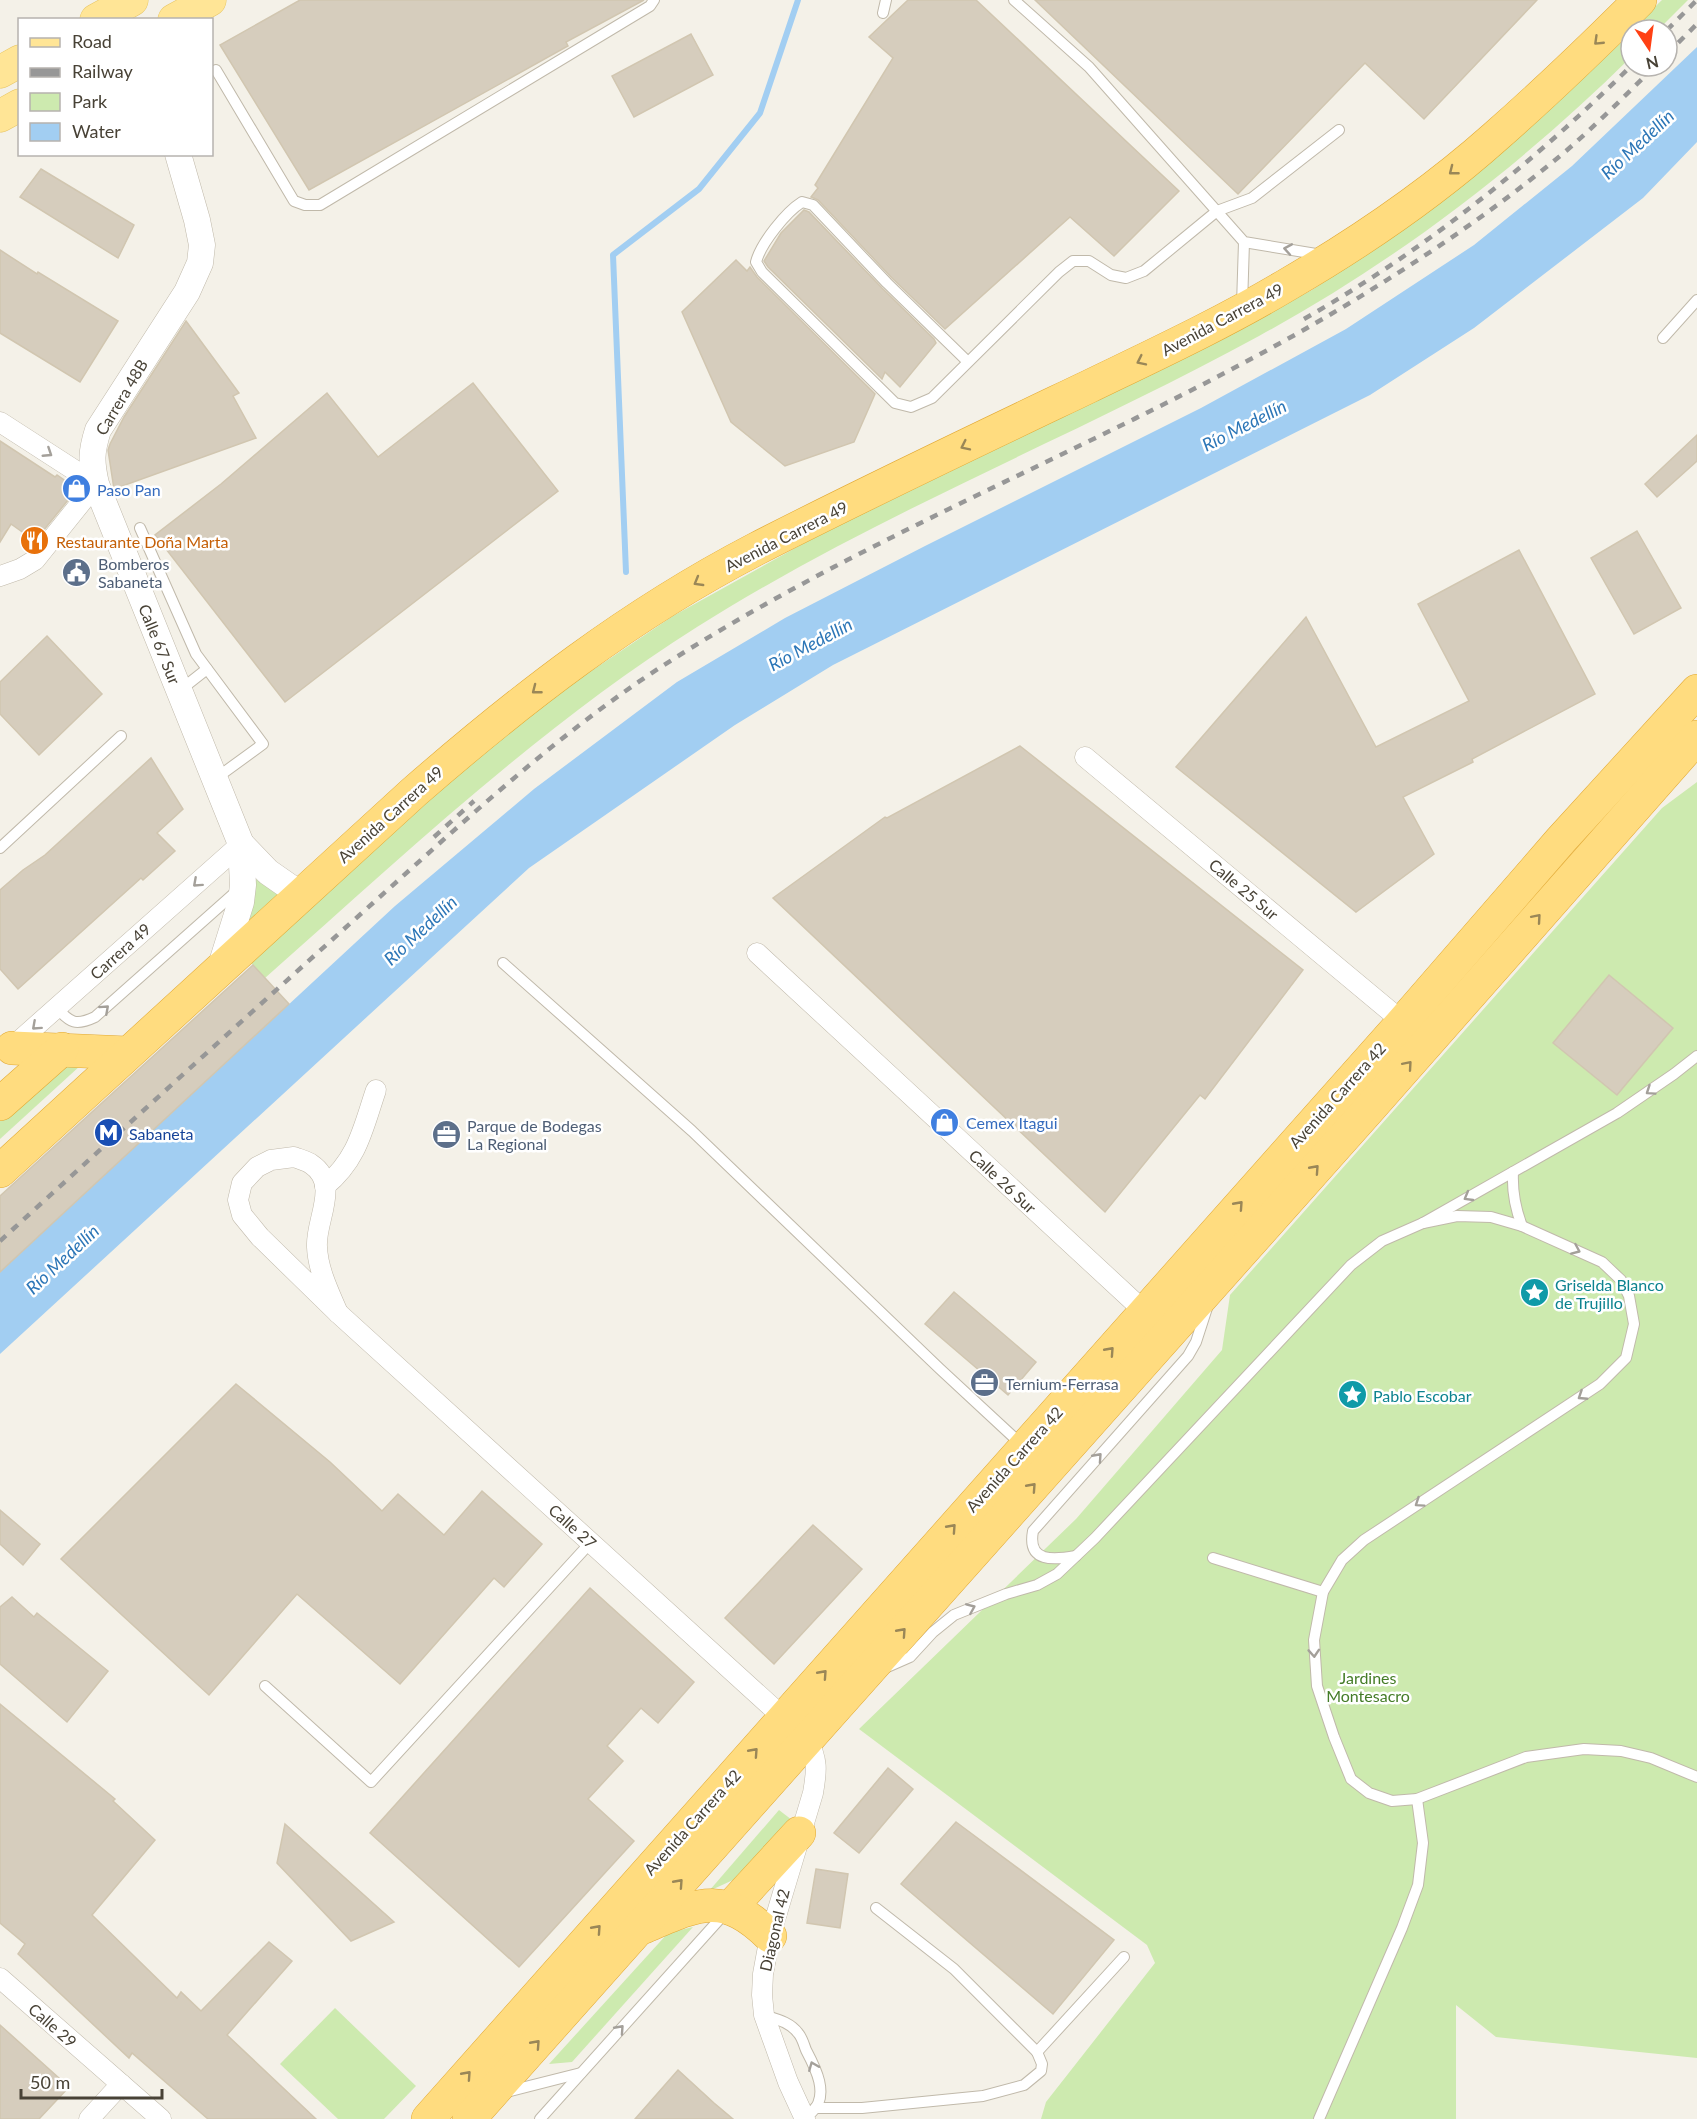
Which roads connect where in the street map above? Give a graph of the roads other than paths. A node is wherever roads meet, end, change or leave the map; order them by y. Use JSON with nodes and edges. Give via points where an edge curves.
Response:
{"nodes":[{"id":1,"x":132,"y":0,"type":"edge"},
{"id":2,"x":210,"y":0,"type":"edge"},
{"id":3,"x":654,"y":0,"type":"edge"},
{"id":4,"x":886,"y":0,"type":"edge"},
{"id":5,"x":1014,"y":0,"type":"edge"},
{"id":6,"x":1640,"y":0,"type":"edge"},
{"id":7,"x":883,"y":13,"type":"dead end"},
{"id":8,"x":100,"y":18,"type":"edge"},
{"id":9,"x":137,"y":18,"type":"edge"},
{"id":10,"x":178,"y":18,"type":"edge"},
{"id":11,"x":18,"y":62,"type":"edge"},
{"id":12,"x":216,"y":69,"type":"dead end"},
{"id":13,"x":0,"y":72,"type":"edge"},
{"id":14,"x":18,"y":106,"type":"edge"},
{"id":15,"x":0,"y":116,"type":"edge"},
{"id":16,"x":1339,"y":130,"type":"dead end"},
{"id":17,"x":179,"y":156,"type":"edge"},
{"id":18,"x":1217,"y":211,"type":"junction"},
{"id":19,"x":1244,"y":242,"type":"junction"},
{"id":20,"x":1332,"y":257,"type":"junction"},
{"id":21,"x":1697,"y":300,"type":"edge"},
{"id":22,"x":1242,"y":310,"type":"junction"},
{"id":23,"x":1663,"y":338,"type":"dead end"},
{"id":24,"x":968,"y":362,"type":"junction"},
{"id":25,"x":0,"y":422,"type":"edge"},
{"id":26,"x":96,"y":484,"type":"junction"},
{"id":27,"x":140,"y":528,"type":"dead end"},
{"id":28,"x":2,"y":576,"type":"edge"},
{"id":29,"x":207,"y":669,"type":"junction"},
{"id":30,"x":179,"y":691,"type":"junction"},
{"id":31,"x":1697,"y":691,"type":"edge"},
{"id":32,"x":121,"y":736,"type":"dead end"},
{"id":33,"x":1697,"y":737,"type":"edge"},
{"id":34,"x":1085,"y":757,"type":"dead end"},
{"id":35,"x":1697,"y":764,"type":"edge"},
{"id":36,"x":214,"y":778,"type":"junction"},
{"id":37,"x":1653,"y":786,"type":"junction"},
{"id":38,"x":0,"y":848,"type":"edge"},
{"id":39,"x":249,"y":853,"type":"junction"},
{"id":40,"x":243,"y":885,"type":"junction"},
{"id":41,"x":301,"y":895,"type":"junction"},
{"id":42,"x":757,"y":953,"type":"dead end"},
{"id":43,"x":503,"y":963,"type":"dead end"},
{"id":44,"x":220,"y":969,"type":"junction"},
{"id":45,"x":57,"y":1008,"type":"junction"},
{"id":46,"x":1403,"y":1022,"type":"junction"},
{"id":47,"x":4,"y":1048,"type":"edge"},
{"id":48,"x":62,"y":1049,"type":"junction"},
{"id":49,"x":128,"y":1053,"type":"junction"},
{"id":50,"x":1697,"y":1056,"type":"edge"},
{"id":51,"x":376,"y":1090,"type":"dead end"},
{"id":52,"x":0,"y":1104,"type":"edge"},
{"id":53,"x":1369,"y":1108,"type":"junction"},
{"id":54,"x":1277,"y":1163,"type":"junction"},
{"id":55,"x":0,"y":1171,"type":"edge"},
{"id":56,"x":1513,"y":1172,"type":"junction"},
{"id":57,"x":325,"y":1186,"type":"junction"},
{"id":58,"x":1424,"y":1223,"type":"junction"},
{"id":59,"x":1522,"y":1226,"type":"junction"},
{"id":60,"x":1215,"y":1281,"type":"junction"},
{"id":61,"x":1145,"y":1312,"type":"junction"},
{"id":62,"x":338,"y":1313,"type":"junction"},
{"id":63,"x":1024,"y":1448,"type":"junction"},
{"id":64,"x":591,"y":1542,"type":"junction"},
{"id":65,"x":1077,"y":1556,"type":"junction"},
{"id":66,"x":1213,"y":1558,"type":"dead end"},
{"id":67,"x":1323,"y":1592,"type":"junction"},
{"id":68,"x":265,"y":1686,"type":"dead end"},
{"id":69,"x":854,"y":1686,"type":"junction"},
{"id":70,"x":796,"y":1728,"type":"junction"},
{"id":71,"x":1697,"y":1776,"type":"edge"},
{"id":72,"x":1417,"y":1799,"type":"junction"},
{"id":73,"x":799,"y":1833,"type":"junction"},
{"id":74,"x":730,"y":1908,"type":"junction"},
{"id":75,"x":876,"y":1908,"type":"dead end"},
{"id":76,"x":637,"y":1930,"type":"junction"},
{"id":77,"x":770,"y":1936,"type":"junction"},
{"id":78,"x":1124,"y":1957,"type":"dead end"},
{"id":79,"x":0,"y":1978,"type":"edge"},
{"id":80,"x":764,"y":2015,"type":"junction"},
{"id":81,"x":1037,"y":2052,"type":"junction"},
{"id":82,"x":581,"y":2073,"type":"junction"},
{"id":83,"x":121,"y":2084,"type":"junction"},
{"id":84,"x":479,"y":2108,"type":"edge"},
{"id":85,"x":808,"y":2115,"type":"edge"},
{"id":86,"x":88,"y":2119,"type":"edge"},
{"id":87,"x":161,"y":2119,"type":"edge"},
{"id":88,"x":428,"y":2119,"type":"edge"},
{"id":89,"x":540,"y":2119,"type":"edge"},
{"id":90,"x":1319,"y":2119,"type":"edge"}],
"edges":[{"from":1,"to":8,"type":"main road"},
{"from":1,"to":9,"type":"street"},
{"from":2,"to":10,"type":"main road"},
{"from":3,"to":12,"type":"lane","via":[[650,6],[320,205],[294,201]]},
{"from":4,"to":7,"type":"lane"},
{"from":5,"to":18,"type":"lane","via":[[1089,67]]},
{"from":6,"to":20,"type":"highway","name":"Avenida Carrera 49","one_way":true,"via":[[1493,140]]},
{"from":11,"to":13,"type":"main road"},
{"from":14,"to":15,"type":"main road"},
{"from":16,"to":18,"type":"lane","via":[[1252,198]]},
{"from":17,"to":26,"type":"street","name":"Carrera 48B","via":[[197,220],[202,245],[200,262],[187,292],[98,430],[92,450]]},
{"from":18,"to":19,"type":"lane"},
{"from":18,"to":24,"type":"lane","via":[[1144,271],[1126,278],[1111,275],[1089,261],[1073,261]]},
{"from":20,"to":19,"type":"lane","one_way":true},
{"from":19,"to":22,"type":"lane"},
{"from":20,"to":22,"type":"highway","name":"Avenida Carrera 49"},
{"from":21,"to":23,"type":"lane"},
{"from":22,"to":41,"type":"highway","name":"Avenida Carrera 49","one_way":true,"via":[[754,550],[667,600],[589,650],[476,738]]},
{"from":24,"to":24,"type":"lane","via":[[813,205],[802,202],[792,208],[759,251],[756,261],[762,272],[895,403],[911,407],[932,398]]},
{"from":25,"to":26,"type":"street","one_way":true},
{"from":26,"to":28,"type":"street","via":[[35,560]]},
{"from":26,"to":30,"type":"street","name":"Calle 67 Sur"},
{"from":27,"to":29,"type":"lane","via":[[196,654]]},
{"from":29,"to":30,"type":"lane"},
{"from":29,"to":36,"type":"lane","via":[[263,744]]},
{"from":30,"to":36,"type":"street","name":"Calle 67 Sur"},
{"from":31,"to":46,"type":"highway","name":"Avenida Carrera 42"},
{"from":32,"to":38,"type":"lane"},
{"from":33,"to":37,"type":"highway","name":"Avenida Carrera 42"},
{"from":34,"to":46,"type":"street","name":"Calle 25 Sur"},
{"from":35,"to":37,"type":"street"},
{"from":36,"to":39,"type":"street","name":"Calle 67 Sur"},
{"from":53,"to":37,"type":"highway","name":"Avenida Carrera 42","one_way":true},
{"from":39,"to":40,"type":"street","name":"Calle 67 Sur"},
{"from":39,"to":41,"type":"street","name":"Calle 67 Sur","via":[[285,886]]},
{"from":39,"to":45,"type":"street","name":"Carrera 49","one_way":true},
{"from":40,"to":44,"type":"street","name":"Calle 67 Sur"},
{"from":45,"to":40,"type":"lane","one_way":true,"via":[[67,1020],[82,1023],[95,1017]]},
{"from":41,"to":44,"type":"highway","name":"Avenida Carrera 49"},
{"from":42,"to":61,"type":"street","name":"Calle 26 Sur"},
{"from":43,"to":63,"type":"lane","via":[[692,1131]]},
{"from":44,"to":49,"type":"highway","name":"Avenida Carrera 49"},
{"from":45,"to":47,"type":"street","name":"Carrera 49","one_way":true},
{"from":46,"to":54,"type":"highway","name":"Avenida Carrera 42"},
{"from":47,"to":48,"type":"highway"},
{"from":48,"to":49,"type":"highway"},
{"from":48,"to":52,"type":"highway"},
{"from":49,"to":55,"type":"highway","name":"Avenida Carrera 49"},
{"from":50,"to":56,"type":"lane","one_way":true,"via":[[1617,1113]]},
{"from":51,"to":57,"type":"street","via":[[354,1152],[338,1176]]},
{"from":53,"to":54,"type":"highway"},
{"from":60,"to":53,"type":"highway","name":"Avenida Carrera 42","one_way":true},
{"from":61,"to":54,"type":"highway","name":"Avenida Carrera 42","one_way":true},
{"from":56,"to":58,"type":"lane","one_way":true},
{"from":56,"to":59,"type":"lane","via":[[1514,1200]]},
{"from":57,"to":62,"type":"street","name":"Calle 27","via":[[326,1202],[316,1245],[318,1264]]},
{"from":57,"to":62,"type":"street","name":"Calle 27","via":[[311,1164],[294,1157],[271,1160],[257,1167],[242,1183],[238,1200],[242,1215],[260,1237]]},
{"from":58,"to":59,"type":"lane","via":[[1457,1216],[1491,1217]]},
{"from":58,"to":65,"type":"lane","via":[[1382,1241],[1351,1265]]},
{"from":59,"to":67,"type":"lane","one_way":true,"via":[[1602,1262],[1621,1280],[1629,1296],[1634,1324],[1626,1358],[1600,1384],[1364,1540],[1342,1560]]},
{"from":65,"to":60,"type":"lane","one_way":true,"via":[[1046,1559],[1031,1541],[1033,1531],[1188,1356]]},
{"from":69,"to":60,"type":"highway","name":"Avenida Carrera 42","one_way":true},
{"from":63,"to":61,"type":"highway","name":"Avenida Carrera 42","one_way":true},
{"from":62,"to":64,"type":"street","name":"Calle 27"},
{"from":70,"to":63,"type":"highway","name":"Avenida Carrera 42","one_way":true},
{"from":64,"to":68,"type":"lane","via":[[371,1782]]},
{"from":64,"to":70,"type":"street","name":"Calle 27"},
{"from":69,"to":65,"type":"lane","one_way":true,"via":[[910,1656],[954,1615],[1037,1585]]},
{"from":66,"to":67,"type":"lane"},
{"from":67,"to":72,"type":"lane","one_way":true,"via":[[1314,1640],[1317,1686],[1351,1779],[1369,1793],[1392,1801]]},
{"from":69,"to":70,"type":"highway","name":"Avenida Carrera 42"},
{"from":70,"to":73,"type":"street","name":"Diagonal 42","via":[[817,1764],[813,1793]]},
{"from":76,"to":70,"type":"highway","name":"Avenida Carrera 42","one_way":true},
{"from":88,"to":70,"type":"highway","name":"Avenida Carrera 42","one_way":true},
{"from":71,"to":72,"type":"lane","via":[[1651,1758],[1584,1749],[1526,1757]]},
{"from":72,"to":90,"type":"lane","via":[[1423,1843],[1418,1885]]},
{"from":73,"to":74,"type":"highway"},
{"from":73,"to":77,"type":"street","name":"Diagonal 42"},
{"from":74,"to":76,"type":"highway","via":[[693,1907]]},
{"from":74,"to":77,"type":"highway","via":[[754,1920]]},
{"from":82,"to":74,"type":"lane","one_way":true},
{"from":75,"to":81,"type":"lane","via":[[954,1969]]},
{"from":84,"to":76,"type":"highway","name":"Avenida Carrera 42","one_way":true},
{"from":77,"to":80,"type":"street","name":"Diagonal 42","via":[[763,1974]]},
{"from":78,"to":81,"type":"lane"},
{"from":79,"to":83,"type":"street","name":"Calle 29"},
{"from":80,"to":85,"type":"street","name":"Diagonal 42","via":[[788,2082]]},
{"from":85,"to":80,"type":"lane","one_way":true,"via":[[820,2097],[813,2064],[798,2033],[783,2021]]},
{"from":81,"to":85,"type":"lane","via":[[1041,2071],[1024,2085],[1007,2091]]},
{"from":82,"to":84,"type":"lane"},
{"from":82,"to":89,"type":"lane"},
{"from":83,"to":86,"type":"street"},
{"from":83,"to":87,"type":"street","name":"Calle 29"}]}
